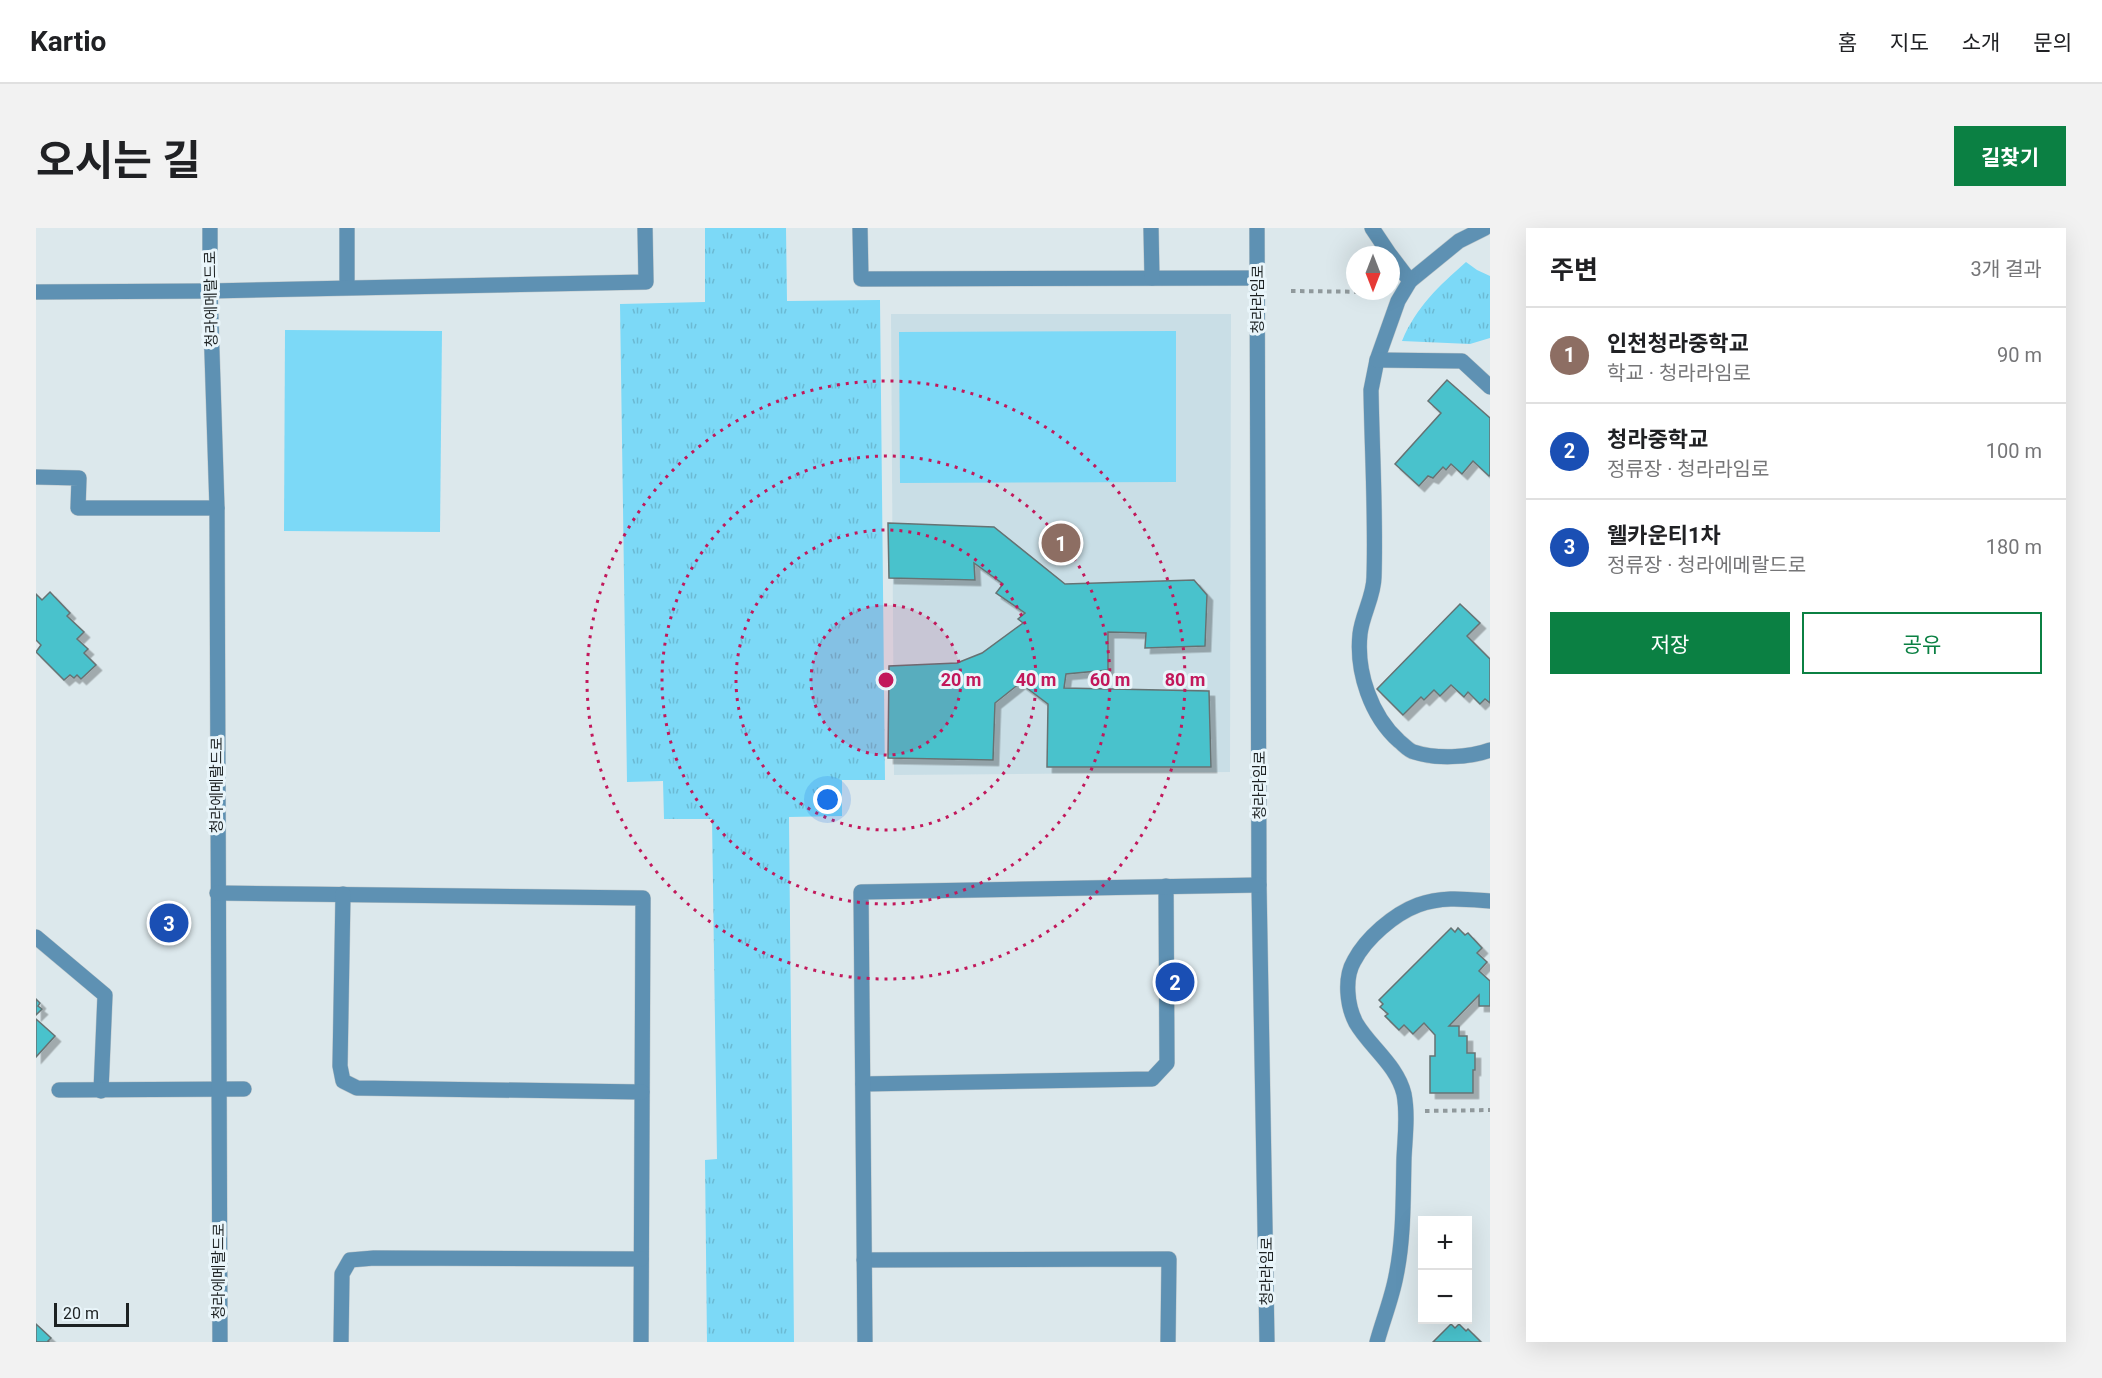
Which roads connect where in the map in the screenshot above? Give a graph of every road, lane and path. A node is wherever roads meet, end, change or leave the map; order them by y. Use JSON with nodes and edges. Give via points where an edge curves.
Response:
{"nodes":[{"id":1,"x":210,"y":228,"type":"edge"},
{"id":2,"x":347,"y":228,"type":"edge"},
{"id":3,"x":645,"y":228,"type":"edge"},
{"id":4,"x":860,"y":228,"type":"edge"},
{"id":5,"x":1151,"y":228,"type":"edge"},
{"id":6,"x":1257,"y":228,"type":"edge"},
{"id":7,"x":1372,"y":228,"type":"edge"},
{"id":8,"x":1485,"y":228,"type":"edge"},
{"id":9,"x":1384,"y":246,"type":"edge"},
{"id":10,"x":1400,"y":274,"type":"edge"},
{"id":11,"x":1152,"y":278,"type":"junction"},
{"id":12,"x":1257,"y":278,"type":"junction"},
{"id":13,"x":347,"y":287,"type":"junction"},
{"id":14,"x":1407,"y":287,"type":"junction"},
{"id":15,"x":210,"y":291,"type":"junction"},
{"id":16,"x":1291,"y":291,"type":"dead end"},
{"id":17,"x":36,"y":292,"type":"edge"},
{"id":18,"x":1377,"y":360,"type":"junction"},
{"id":19,"x":1490,"y":387,"type":"edge"},
{"id":20,"x":36,"y":477,"type":"edge"},
{"id":21,"x":217,"y":508,"type":"junction"},
{"id":22,"x":1490,"y":750,"type":"edge"},
{"id":23,"x":1259,"y":885,"type":"junction"},
{"id":24,"x":1166,"y":886,"type":"junction"},
{"id":25,"x":217,"y":893,"type":"junction"},
{"id":26,"x":343,"y":894,"type":"junction"},
{"id":27,"x":1490,"y":901,"type":"edge"},
{"id":28,"x":36,"y":937,"type":"edge"},
{"id":29,"x":863,"y":1084,"type":"junction"},
{"id":30,"x":244,"y":1089,"type":"dead end"},
{"id":31,"x":59,"y":1090,"type":"dead end"},
{"id":32,"x":219,"y":1090,"type":"junction"},
{"id":33,"x":101,"y":1091,"type":"junction"},
{"id":34,"x":642,"y":1092,"type":"junction"},
{"id":35,"x":1490,"y":1110,"type":"edge"},
{"id":36,"x":1405,"y":1111,"type":"junction"},
{"id":37,"x":641,"y":1259,"type":"junction"},
{"id":38,"x":864,"y":1260,"type":"junction"},
{"id":39,"x":219,"y":1342,"type":"edge"},
{"id":40,"x":340,"y":1342,"type":"edge"},
{"id":41,"x":641,"y":1342,"type":"edge"},
{"id":42,"x":865,"y":1342,"type":"edge"},
{"id":43,"x":1168,"y":1342,"type":"edge"},
{"id":44,"x":1267,"y":1342,"type":"edge"},
{"id":45,"x":1377,"y":1342,"type":"edge"}],
"edges":[{"from":1,"to":15,"type":"street","name":"청라에메랄드로"},
{"from":2,"to":13,"type":"street"},
{"from":3,"to":13,"type":"street","via":[[645,282]]},
{"from":4,"to":11,"type":"street","via":[[861,279]]},
{"from":5,"to":11,"type":"street"},
{"from":6,"to":12,"type":"street","name":"청라라임로"},
{"from":7,"to":9,"type":"street"},
{"from":8,"to":14,"type":"street","via":[[1459,241]]},
{"from":10,"to":14,"type":"street"},
{"from":11,"to":12,"type":"street"},
{"from":12,"to":23,"type":"street","name":"청라라임로"},
{"from":13,"to":15,"type":"street"},
{"from":14,"to":16,"type":"path"},
{"from":14,"to":18,"type":"street","via":[[1398,301]]},
{"from":15,"to":17,"type":"street"},
{"from":15,"to":21,"type":"street","name":"청라에메랄드로"},
{"from":18,"to":19,"type":"street","via":[[1462,361]]},
{"from":18,"to":22,"type":"street","via":[[1371,390],[1374,580],[1360,635],[1361,667],[1369,697],[1380,721],[1412,752],[1460,757]]},
{"from":20,"to":21,"type":"street","via":[[79,478],[78,508]]},
{"from":21,"to":25,"type":"street","name":"청라에메랄드로"},
{"from":23,"to":24,"type":"street"},
{"from":23,"to":44,"type":"street","name":"청라라임로"},
{"from":24,"to":29,"type":"street","via":[[1167,1063],[1152,1079]]},
{"from":24,"to":29,"type":"street","via":[[861,892]]},
{"from":25,"to":26,"type":"street"},
{"from":25,"to":32,"type":"street","name":"청라에메랄드로"},
{"from":26,"to":34,"type":"street","via":[[340,1066],[343,1081],[357,1088]]},
{"from":26,"to":34,"type":"street","via":[[643,898]]},
{"from":27,"to":36,"type":"street","via":[[1458,898],[1418,905],[1377,931],[1353,962],[1349,1004],[1356,1023],[1397,1078]]},
{"from":28,"to":33,"type":"street","via":[[105,995]]},
{"from":29,"to":38,"type":"street"},
{"from":30,"to":32,"type":"street"},
{"from":31,"to":33,"type":"street"},
{"from":32,"to":33,"type":"street"},
{"from":32,"to":39,"type":"street","name":"청라에메랄드로"},
{"from":34,"to":37,"type":"street"},
{"from":35,"to":36,"type":"path"},
{"from":36,"to":45,"type":"street","via":[[1403,1218],[1396,1276]]},
{"from":37,"to":40,"type":"street","via":[[351,1260],[342,1275]]},
{"from":37,"to":41,"type":"street"},
{"from":38,"to":42,"type":"street"},
{"from":38,"to":43,"type":"street","via":[[1169,1259]]}]}
